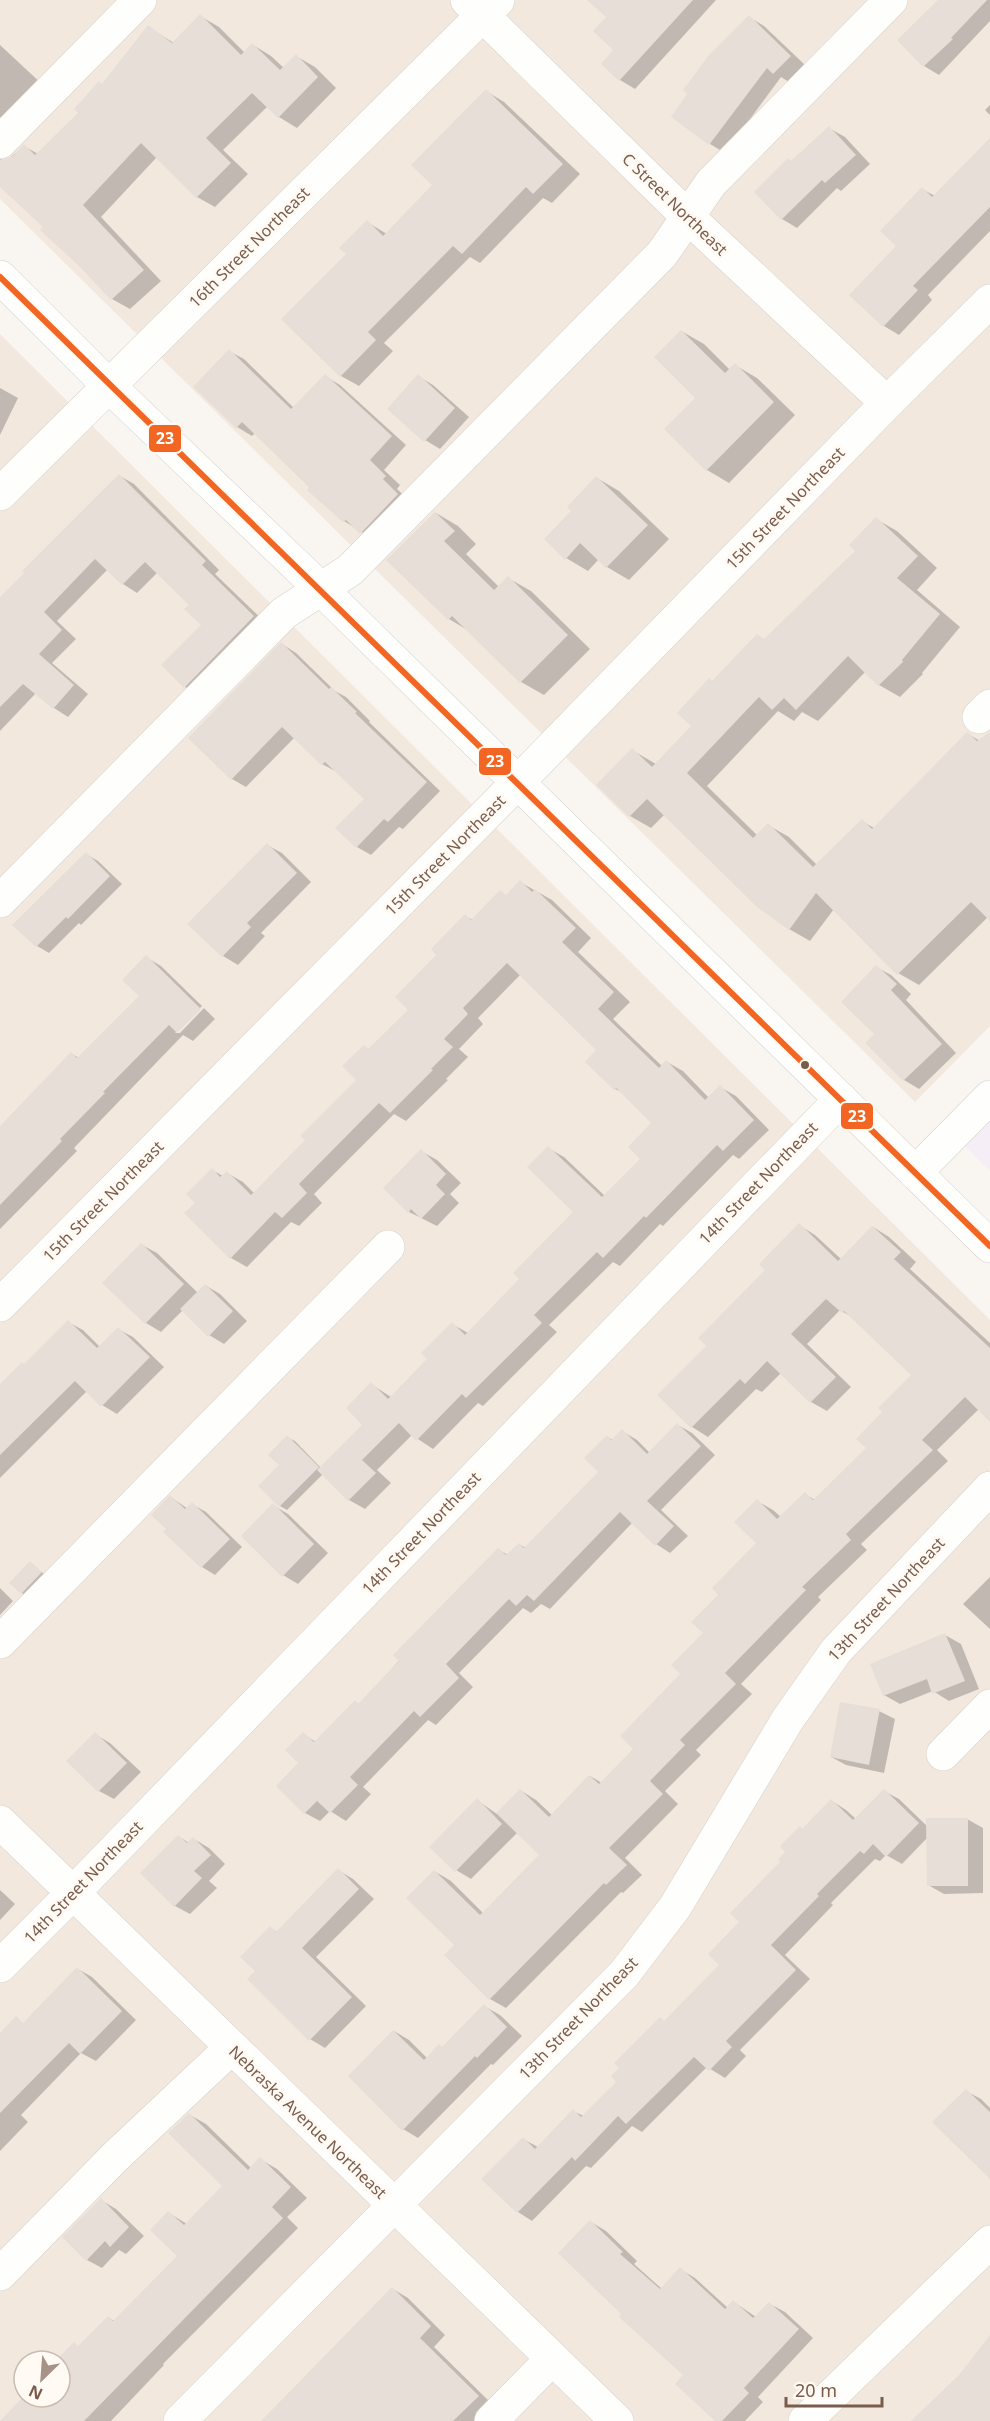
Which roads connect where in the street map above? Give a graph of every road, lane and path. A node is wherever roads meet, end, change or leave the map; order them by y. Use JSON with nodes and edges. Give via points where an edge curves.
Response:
{"nodes":[{"id":1,"x":140,"y":0,"type":"edge"},
{"id":2,"x":891,"y":0,"type":"edge"},
{"id":3,"x":483,"y":5,"type":"edge"},
{"id":4,"x":0,"y":142,"type":"edge"},
{"id":5,"x":688,"y":217,"type":"junction"},
{"id":6,"x":0,"y":277,"type":"edge"},
{"id":7,"x":990,"y":301,"type":"edge"},
{"id":8,"x":108,"y":386,"type":"junction"},
{"id":9,"x":887,"y":403,"type":"junction"},
{"id":10,"x":0,"y":494,"type":"edge"},
{"id":11,"x":322,"y":590,"type":"junction"},
{"id":12,"x":518,"y":782,"type":"junction"},
{"id":13,"x":0,"y":901,"type":"edge"},
{"id":14,"x":990,"y":1097,"type":"edge"},
{"id":15,"x":841,"y":1099,"type":"junction"},
{"id":16,"x":915,"y":1173,"type":"junction"},
{"id":17,"x":990,"y":1246,"type":"edge"},
{"id":18,"x":388,"y":1247,"type":"dead end"},
{"id":19,"x":0,"y":1305,"type":"edge"},
{"id":20,"x":990,"y":1488,"type":"edge"},
{"id":21,"x":0,"y":1642,"type":"edge"},
{"id":22,"x":990,"y":1706,"type":"edge"},
{"id":23,"x":943,"y":1754,"type":"dead end"},
{"id":24,"x":0,"y":1822,"type":"edge"},
{"id":25,"x":72,"y":1894,"type":"junction"},
{"id":26,"x":0,"y":1966,"type":"edge"},
{"id":27,"x":231,"y":2048,"type":"junction"},
{"id":28,"x":394,"y":2207,"type":"junction"},
{"id":29,"x":990,"y":2242,"type":"edge"},
{"id":30,"x":0,"y":2274,"type":"edge"},
{"id":31,"x":552,"y":2359,"type":"junction"},
{"id":32,"x":180,"y":2421,"type":"edge"},
{"id":33,"x":490,"y":2421,"type":"edge"},
{"id":34,"x":617,"y":2421,"type":"edge"},
{"id":35,"x":805,"y":2421,"type":"edge"}],
"edges":[{"from":1,"to":4,"type":"street"},
{"from":2,"to":5,"type":"street","via":[[711,183]]},
{"from":3,"to":5,"type":"street","name":"C Street Northeast"},
{"from":3,"to":8,"type":"street","name":"16th Street Northeast"},
{"from":5,"to":9,"type":"street","name":"C Street Northeast"},
{"from":5,"to":11,"type":"street","via":[[662,254],[350,570]]},
{"from":6,"to":8,"type":"street"},
{"from":7,"to":9,"type":"street","name":"15th Street Northeast"},
{"from":8,"to":10,"type":"street","name":"16th Street Northeast"},
{"from":8,"to":11,"type":"street"},
{"from":9,"to":12,"type":"street","name":"15th Street Northeast"},
{"from":11,"to":12,"type":"street"},
{"from":11,"to":13,"type":"street","via":[[284,613]]},
{"from":12,"to":15,"type":"street"},
{"from":12,"to":19,"type":"street","name":"15th Street Northeast"},
{"from":14,"to":16,"type":"street"},
{"from":15,"to":16,"type":"street"},
{"from":15,"to":25,"type":"street","name":"14th Street Northeast"},
{"from":16,"to":17,"type":"street"},
{"from":18,"to":21,"type":"street"},
{"from":20,"to":28,"type":"street","name":"13th Street Northeast","via":[[836,1651],[788,1719],[675,1907],[624,1974]]},
{"from":22,"to":23,"type":"street"},
{"from":24,"to":25,"type":"street","name":"Nebraska Avenue Northeast"},
{"from":25,"to":26,"type":"street","name":"14th Street Northeast"},
{"from":25,"to":27,"type":"street","name":"Nebraska Avenue Northeast"},
{"from":27,"to":28,"type":"street","name":"Nebraska Avenue Northeast"},
{"from":27,"to":30,"type":"street","via":[[115,2157]]},
{"from":28,"to":31,"type":"street","name":"Nebraska Avenue Northeast"},
{"from":28,"to":32,"type":"street","name":"13th Street Northeast"},
{"from":29,"to":35,"type":"street"},
{"from":31,"to":33,"type":"street"},
{"from":31,"to":34,"type":"street","name":"Nebraska Avenue Northeast"}]}
